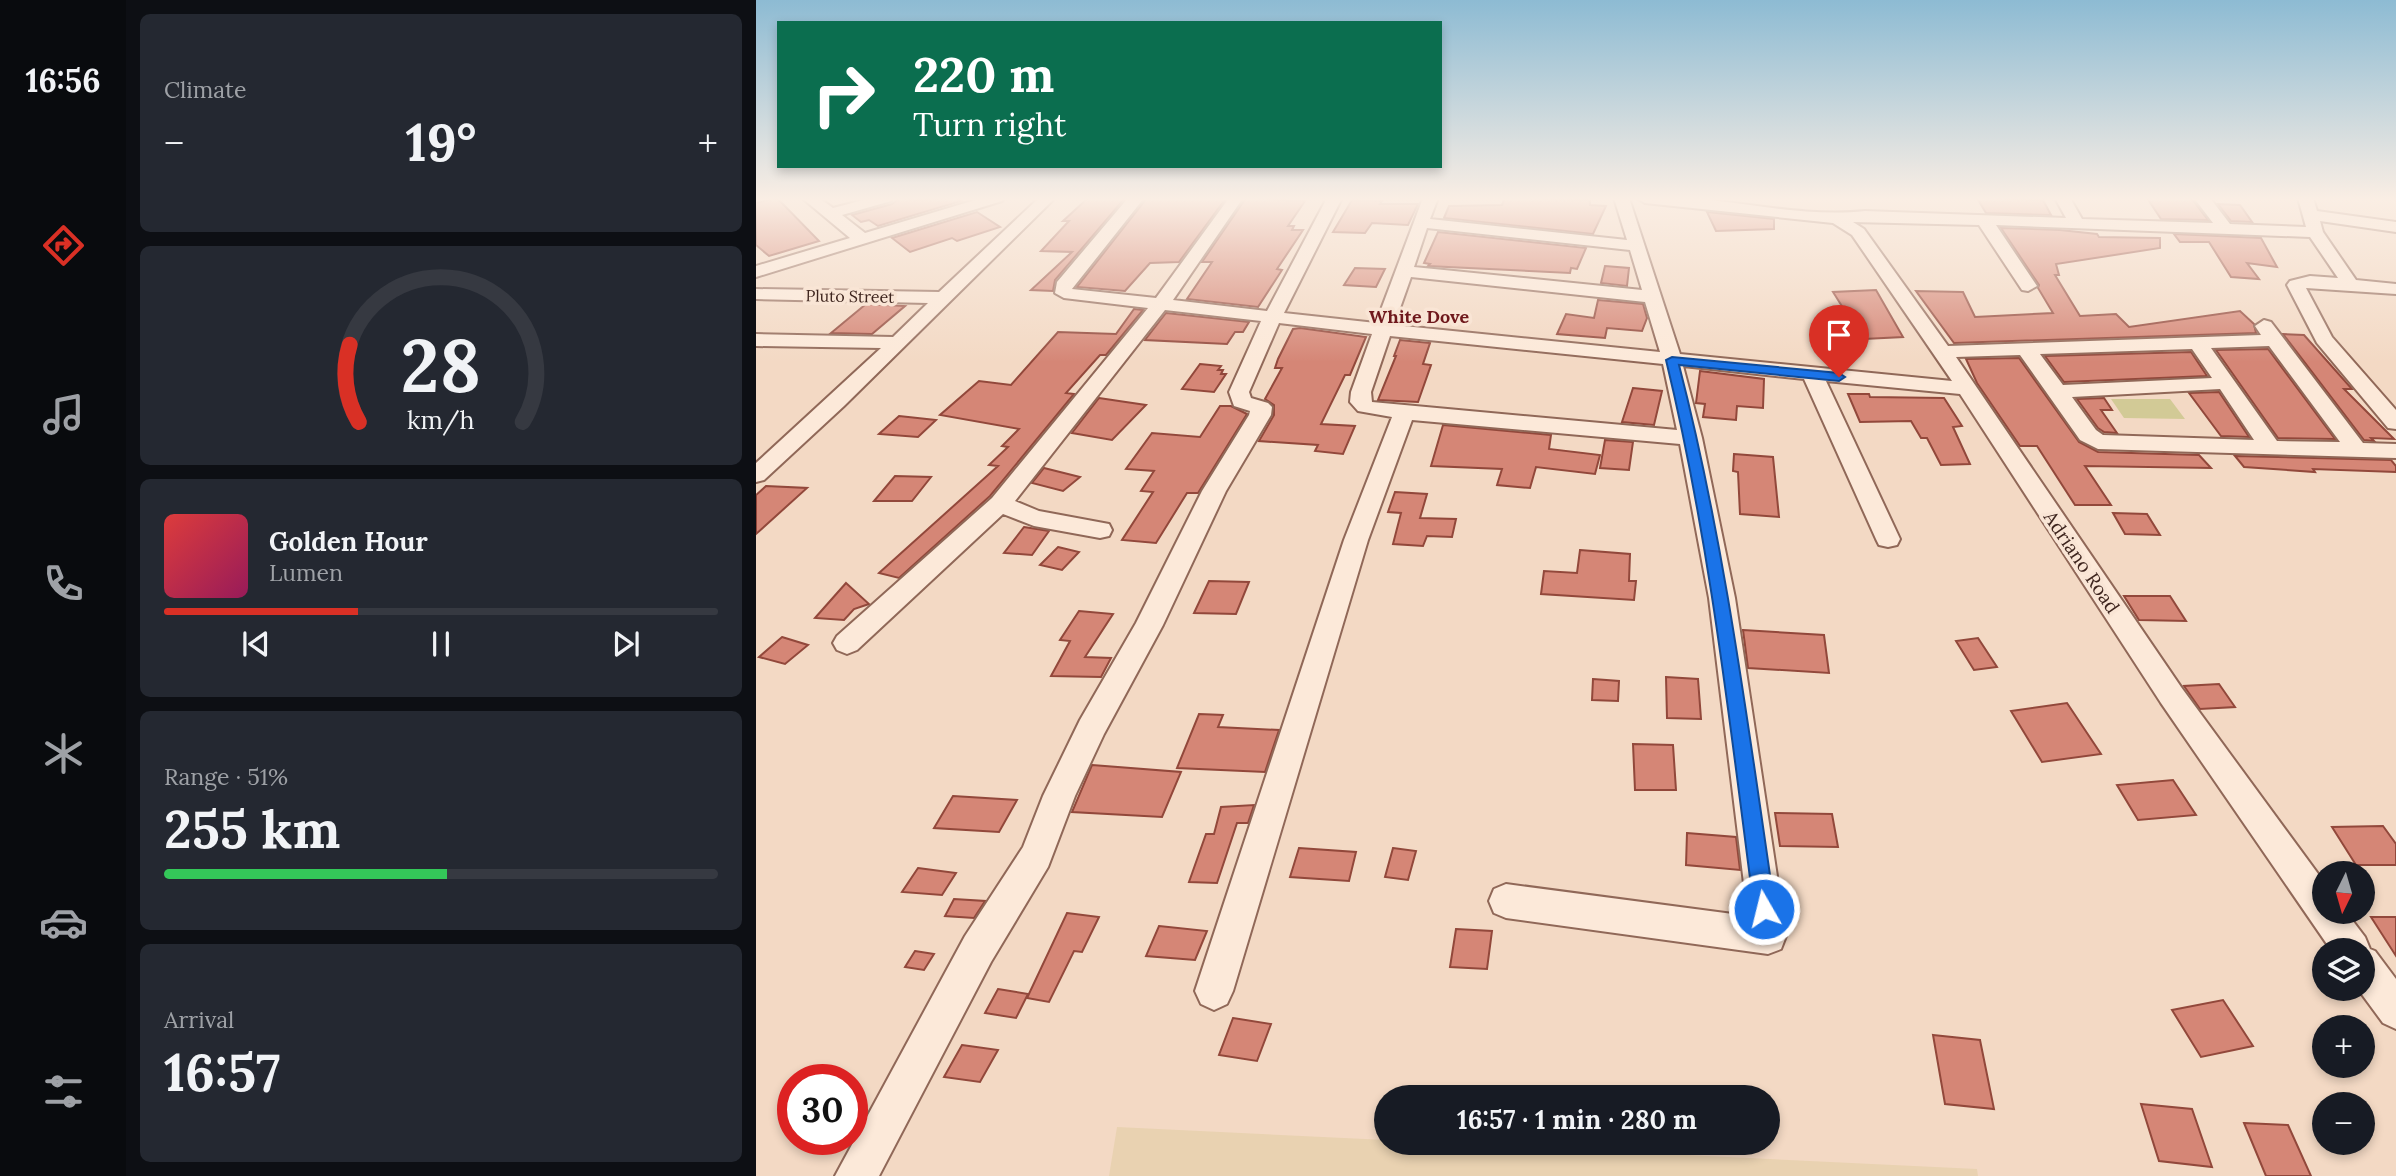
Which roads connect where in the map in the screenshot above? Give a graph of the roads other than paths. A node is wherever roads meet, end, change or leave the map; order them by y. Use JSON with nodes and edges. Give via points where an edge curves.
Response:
{"nodes":[{"id":1,"x":817,"y":253,"type":"edge"},
{"id":2,"x":991,"y":253,"type":"edge"},
{"id":3,"x":1090,"y":253,"type":"edge"},
{"id":4,"x":1197,"y":253,"type":"edge"},
{"id":5,"x":1306,"y":253,"type":"edge"},
{"id":6,"x":1410,"y":253,"type":"edge"},
{"id":7,"x":1639,"y":253,"type":"edge"},
{"id":8,"x":1873,"y":253,"type":"edge"},
{"id":9,"x":2006,"y":253,"type":"edge"},
{"id":10,"x":2329,"y":253,"type":"edge"},
{"id":11,"x":1404,"y":271,"type":"junction"},
{"id":12,"x":756,"y":272,"type":"edge"},
{"id":13,"x":2351,"y":285,"type":"junction"},
{"id":14,"x":2028,"y":286,"type":"dead end"},
{"id":15,"x":2396,"y":289,"type":"edge"},
{"id":16,"x":756,"y":294,"type":"edge"},
{"id":17,"x":1653,"y":297,"type":"junction"},
{"id":18,"x":945,"y":298,"type":"junction"},
{"id":19,"x":1160,"y":305,"type":"junction"},
{"id":20,"x":1273,"y":316,"type":"junction"},
{"id":21,"x":1385,"y":330,"type":"junction"},
{"id":22,"x":756,"y":340,"type":"edge"},
{"id":23,"x":898,"y":343,"type":"junction"},
{"id":24,"x":2198,"y":343,"type":"junction"},
{"id":25,"x":2025,"y":349,"type":"junction"},
{"id":26,"x":1943,"y":352,"type":"junction"},
{"id":27,"x":1672,"y":360,"type":"junction"},
{"id":28,"x":1813,"y":375,"type":"junction"},
{"id":29,"x":2226,"y":383,"type":"junction"},
{"id":30,"x":1968,"y":389,"type":"junction"},
{"id":31,"x":2057,"y":392,"type":"junction"},
{"id":32,"x":1404,"y":413,"type":"junction"},
{"id":33,"x":2396,"y":423,"type":"edge"},
{"id":34,"x":1691,"y":438,"type":"junction"},
{"id":35,"x":2269,"y":445,"type":"junction"},
{"id":36,"x":2356,"y":449,"type":"junction"},
{"id":37,"x":2396,"y":451,"type":"edge"},
{"id":38,"x":756,"y":475,"type":"edge"},
{"id":39,"x":1000,"y":504,"type":"junction"},
{"id":40,"x":1100,"y":530,"type":"dead end"},
{"id":41,"x":1888,"y":539,"type":"dead end"},
{"id":42,"x":847,"y":643,"type":"dead end"},
{"id":43,"x":2312,"y":894,"type":"edge"},
{"id":44,"x":1506,"y":901,"type":"dead end"},
{"id":45,"x":2375,"y":982,"type":"edge"},
{"id":46,"x":1214,"y":991,"type":"dead end"},
{"id":47,"x":2396,"y":1010,"type":"edge"},
{"id":48,"x":856,"y":1176,"type":"edge"}],
"edges":[{"from":1,"to":12,"type":"street"},
{"from":2,"to":18,"type":"street"},
{"from":3,"to":19,"type":"street","via":[[1062,291]]},
{"from":4,"to":19,"type":"street"},
{"from":5,"to":20,"type":"street"},
{"from":6,"to":11,"type":"street"},
{"from":7,"to":17,"type":"street"},
{"from":8,"to":26,"type":"street","name":"Adriano Road"},
{"from":9,"to":14,"type":"street"},
{"from":10,"to":13,"type":"street"},
{"from":11,"to":17,"type":"street"},
{"from":11,"to":21,"type":"street"},
{"from":13,"to":15,"type":"street"},
{"from":13,"to":33,"type":"street","via":[[2310,281],[2297,285],[2324,340]]},
{"from":16,"to":18,"type":"street","name":"Pluto Street"},
{"from":17,"to":27,"type":"street"},
{"from":18,"to":23,"type":"street"},
{"from":19,"to":20,"type":"street"},
{"from":19,"to":39,"type":"street"},
{"from":20,"to":21,"type":"street"},
{"from":20,"to":48,"type":"street","via":[[1239,392],[1241,402],[1261,407],[1260,415],[1214,491],[1149,625],[1091,729],[1036,856],[978,949]]},
{"from":21,"to":27,"type":"street"},
{"from":21,"to":32,"type":"street","via":[[1361,401],[1375,410]]},
{"from":22,"to":23,"type":"street"},
{"from":23,"to":38,"type":"street"},
{"from":24,"to":25,"type":"street"},
{"from":24,"to":29,"type":"street"},
{"from":24,"to":36,"type":"street","via":[[2269,332]]},
{"from":25,"to":26,"type":"street"},
{"from":25,"to":31,"type":"street"},
{"from":26,"to":30,"type":"street","name":"Adriano Road"},
{"from":27,"to":28,"type":"street"},
{"from":27,"to":34,"type":"street"},
{"from":28,"to":30,"type":"street"},
{"from":28,"to":41,"type":"street"},
{"from":29,"to":31,"type":"street"},
{"from":29,"to":35,"type":"street"},
{"from":30,"to":43,"type":"street","name":"Adriano Road","via":[[2171,695]]},
{"from":31,"to":35,"type":"street","via":[[2088,435],[2104,443]]},
{"from":32,"to":34,"type":"street"},
{"from":32,"to":46,"type":"street","via":[[1356,540]]},
{"from":34,"to":44,"type":"street","via":[[1721,598],[1768,936]]},
{"from":35,"to":36,"type":"street"},
{"from":36,"to":37,"type":"street"},
{"from":39,"to":40,"type":"street","via":[[1034,518]]},
{"from":39,"to":42,"type":"street"},
{"from":45,"to":47,"type":"street"}]}
